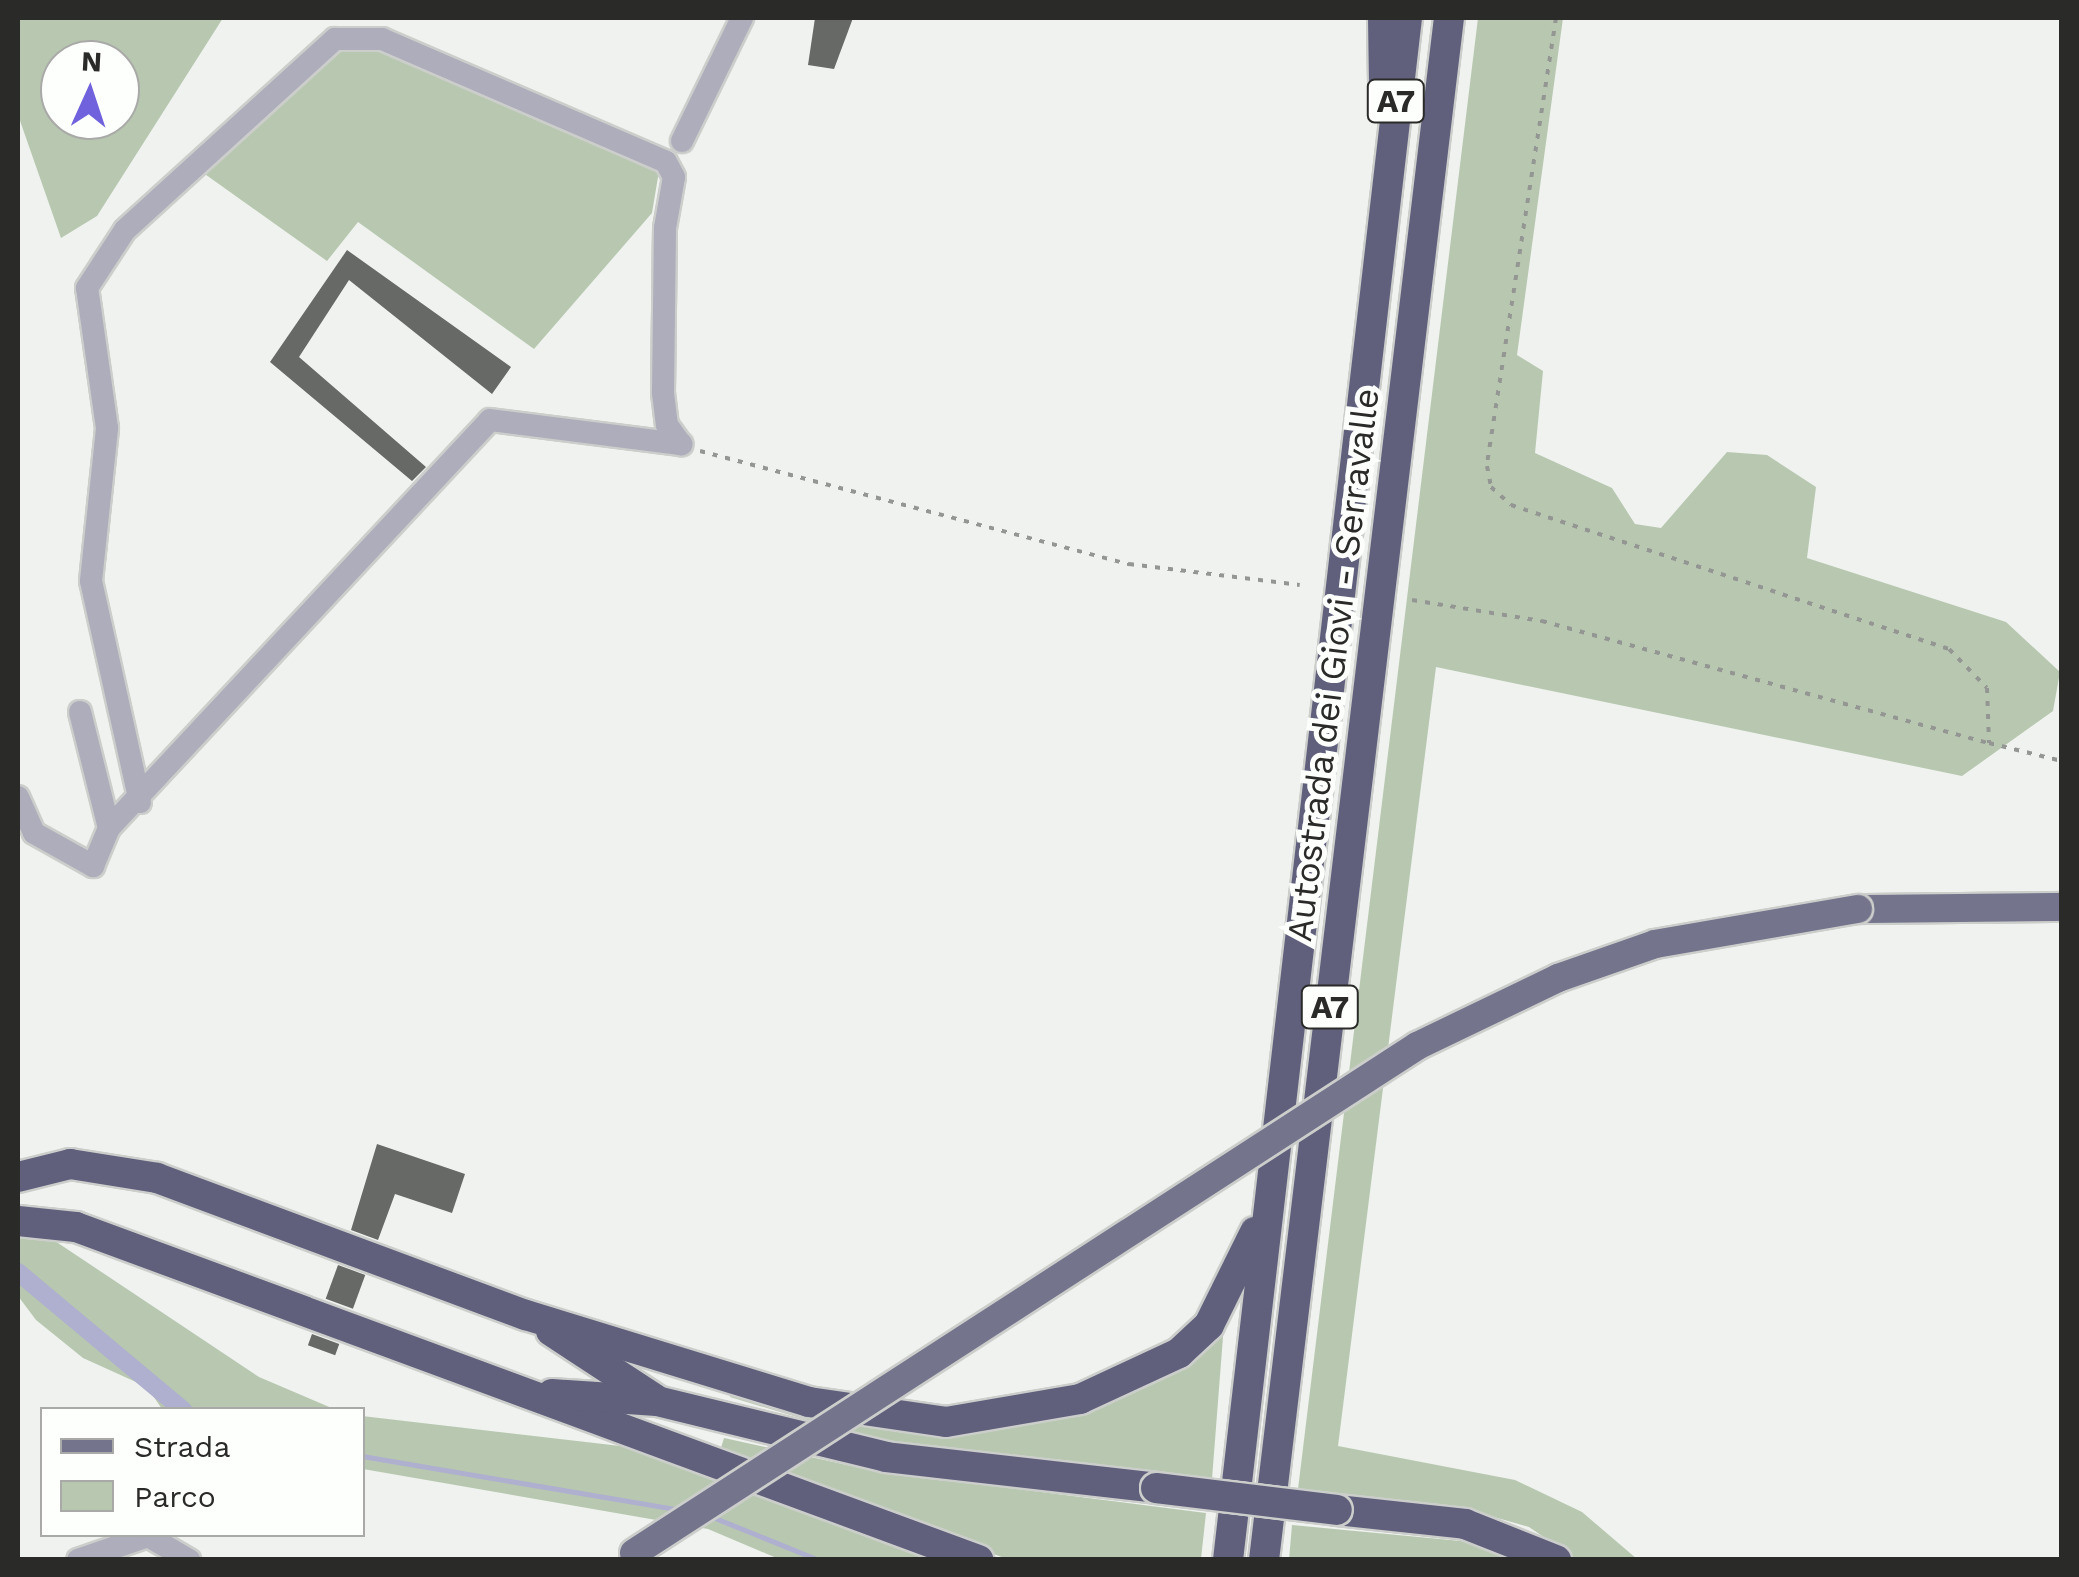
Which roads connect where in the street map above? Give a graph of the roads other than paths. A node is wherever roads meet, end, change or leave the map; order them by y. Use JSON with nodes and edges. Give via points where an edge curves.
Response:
{"nodes":[{"id":1,"x":742,"y":18,"type":"edge"},
{"id":2,"x":1386,"y":18,"type":"edge"},
{"id":3,"x":1407,"y":18,"type":"edge"},
{"id":4,"x":1449,"y":18,"type":"edge"},
{"id":5,"x":682,"y":142,"type":"dead end"},
{"id":6,"x":1386,"y":184,"type":"junction"},
{"id":7,"x":80,"y":712,"type":"dead end"},
{"id":8,"x":18,"y":796,"type":"edge"},
{"id":9,"x":140,"y":802,"type":"junction"},
{"id":10,"x":109,"y":828,"type":"junction"},
{"id":11,"x":2062,"y":906,"type":"edge"},
{"id":12,"x":70,"y":1164,"type":"junction"},
{"id":13,"x":18,"y":1165,"type":"edge"},
{"id":14,"x":18,"y":1177,"type":"edge"},
{"id":15,"x":1270,"y":1186,"type":"junction"},
{"id":16,"x":18,"y":1221,"type":"edge"},
{"id":17,"x":526,"y":1315,"type":"junction"},
{"id":18,"x":514,"y":1392,"type":"junction"},
{"id":19,"x":657,"y":1401,"type":"junction"},
{"id":20,"x":1279,"y":1428,"type":"junction"},
{"id":21,"x":145,"y":1537,"type":"edge"},
{"id":22,"x":150,"y":1537,"type":"edge"},
{"id":23,"x":627,"y":1556,"type":"edge"},
{"id":24,"x":78,"y":1560,"type":"edge"},
{"id":25,"x":189,"y":1560,"type":"edge"},
{"id":26,"x":978,"y":1560,"type":"edge"},
{"id":27,"x":1228,"y":1560,"type":"edge"},
{"id":28,"x":1264,"y":1560,"type":"edge"},
{"id":29,"x":1277,"y":1560,"type":"edge"},
{"id":30,"x":1556,"y":1560,"type":"edge"}],
"edges":[{"from":1,"to":5,"type":"lane"},
{"from":2,"to":6,"type":"highway"},
{"from":3,"to":6,"type":"highway","name":"Autostrada dei Giovi - Serravalle","number":"A7"},
{"from":4,"to":20,"type":"highway","name":"Autostrada dei Giovi - Serravalle","number":"A7"},
{"from":6,"to":15,"type":"highway","name":"Autostrada dei Giovi - Serravalle","number":"A7"},
{"from":7,"to":10,"type":"lane"},
{"from":8,"to":10,"type":"lane","via":[[34,833],[92,866]]},
{"from":9,"to":9,"type":"lane","via":[[490,420],[681,444],[667,425],[663,393],[664,228],[674,176],[666,162],[382,39],[352,34],[326,46],[110,246],[88,288],[108,428],[91,581]]},
{"from":9,"to":10,"type":"lane"},
{"from":11,"to":23,"type":"main road","bridge":true,"via":[[1932,903],[1758,919],[1558,978],[1417,1046],[1204,1177]]},
{"from":12,"to":13,"type":"highway"},
{"from":12,"to":14,"type":"highway"},
{"from":12,"to":17,"type":"highway","via":[[157,1178]]},
{"from":15,"to":17,"type":"highway","via":[[1234,1282],[1179,1353],[1080,1399],[1019,1414],[872,1417]]},
{"from":15,"to":27,"type":"highway","name":"Autostrada dei Giovi - Serravalle","number":"A7"},
{"from":16,"to":18,"type":"highway","via":[[76,1227]]},
{"from":17,"to":19,"type":"highway"},
{"from":18,"to":19,"type":"highway"},
{"from":18,"to":26,"type":"highway"},
{"from":19,"to":30,"type":"highway","bridge":true,"via":[[886,1456],[1465,1524]]},
{"from":20,"to":28,"type":"highway","name":"Autostrada dei Giovi - Serravalle","number":"A7"},
{"from":20,"to":29,"type":"highway"},
{"from":21,"to":24,"type":"lane"},
{"from":22,"to":25,"type":"lane"}]}
